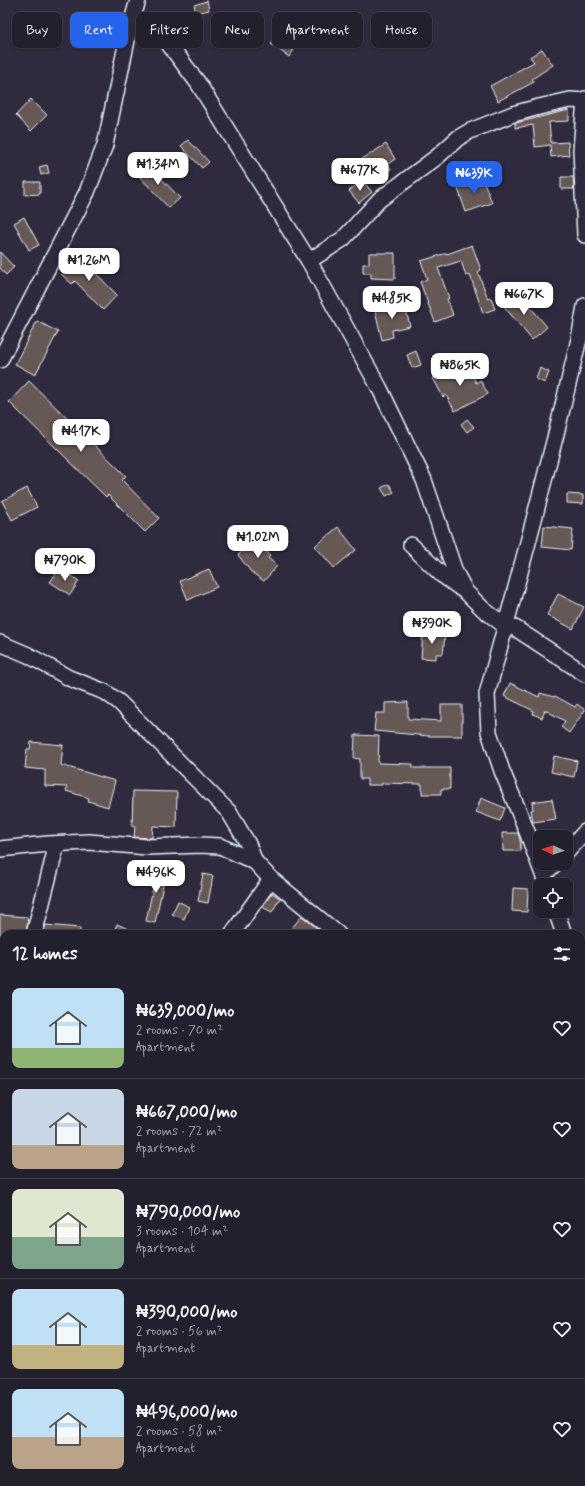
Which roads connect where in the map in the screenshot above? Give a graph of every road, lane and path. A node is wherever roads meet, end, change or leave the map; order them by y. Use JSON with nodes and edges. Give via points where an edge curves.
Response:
{"nodes":[{"id":1,"x":138,"y":0,"type":"edge"},
{"id":2,"x":129,"y":31,"type":"junction"},
{"id":3,"x":585,"y":100,"type":"edge"},
{"id":4,"x":584,"y":210,"type":"edge"},
{"id":5,"x":585,"y":235,"type":"edge"},
{"id":6,"x":309,"y":261,"type":"junction"},
{"id":7,"x":585,"y":306,"type":"edge"},
{"id":8,"x":0,"y":360,"type":"edge"},
{"id":9,"x":411,"y":545,"type":"dead end"},
{"id":10,"x":466,"y":592,"type":"junction"},
{"id":11,"x":504,"y":626,"type":"junction"},
{"id":12,"x":0,"y":643,"type":"edge"},
{"id":13,"x":585,"y":674,"type":"edge"},
{"id":14,"x":585,"y":832,"type":"edge"},
{"id":15,"x":58,"y":844,"type":"junction"},
{"id":16,"x":573,"y":845,"type":"edge"},
{"id":17,"x":0,"y":849,"type":"edge"},
{"id":18,"x":255,"y":862,"type":"junction"},
{"id":19,"x":545,"y":878,"type":"edge"},
{"id":20,"x":271,"y":879,"type":"junction"},
{"id":21,"x":558,"y":918,"type":"edge"},
{"id":22,"x":35,"y":930,"type":"edge"},
{"id":23,"x":235,"y":930,"type":"edge"},
{"id":24,"x":333,"y":930,"type":"edge"},
{"id":25,"x":563,"y":930,"type":"edge"}],
"edges":[{"from":1,"to":2,"type":"street"},
{"from":2,"to":6,"type":"street","via":[[144,22],[156,27],[198,83]]},
{"from":2,"to":8,"type":"street","via":[[106,145],[87,192]]},
{"from":3,"to":4,"type":"street","via":[[581,150]]},
{"from":3,"to":6,"type":"street","via":[[570,100],[513,114],[458,138],[379,200],[342,239]]},
{"from":4,"to":5,"type":"street"},
{"from":6,"to":10,"type":"street","via":[[380,389],[424,480],[455,572]]},
{"from":7,"to":11,"type":"street","via":[[557,430]]},
{"from":9,"to":10,"type":"street","via":[[442,575]]},
{"from":10,"to":11,"type":"street"},
{"from":11,"to":13,"type":"street","via":[[515,628]]},
{"from":11,"to":19,"type":"street","via":[[487,694],[489,732]]},
{"from":12,"to":18,"type":"street","via":[[69,678],[105,692],[119,702],[229,812],[245,838]]},
{"from":14,"to":16,"type":"street"},
{"from":15,"to":17,"type":"street"},
{"from":15,"to":18,"type":"street","via":[[89,842],[147,847],[220,846]]},
{"from":15,"to":22,"type":"street"},
{"from":18,"to":20,"type":"street"},
{"from":20,"to":23,"type":"street"},
{"from":20,"to":24,"type":"street"},
{"from":21,"to":25,"type":"street"}]}
